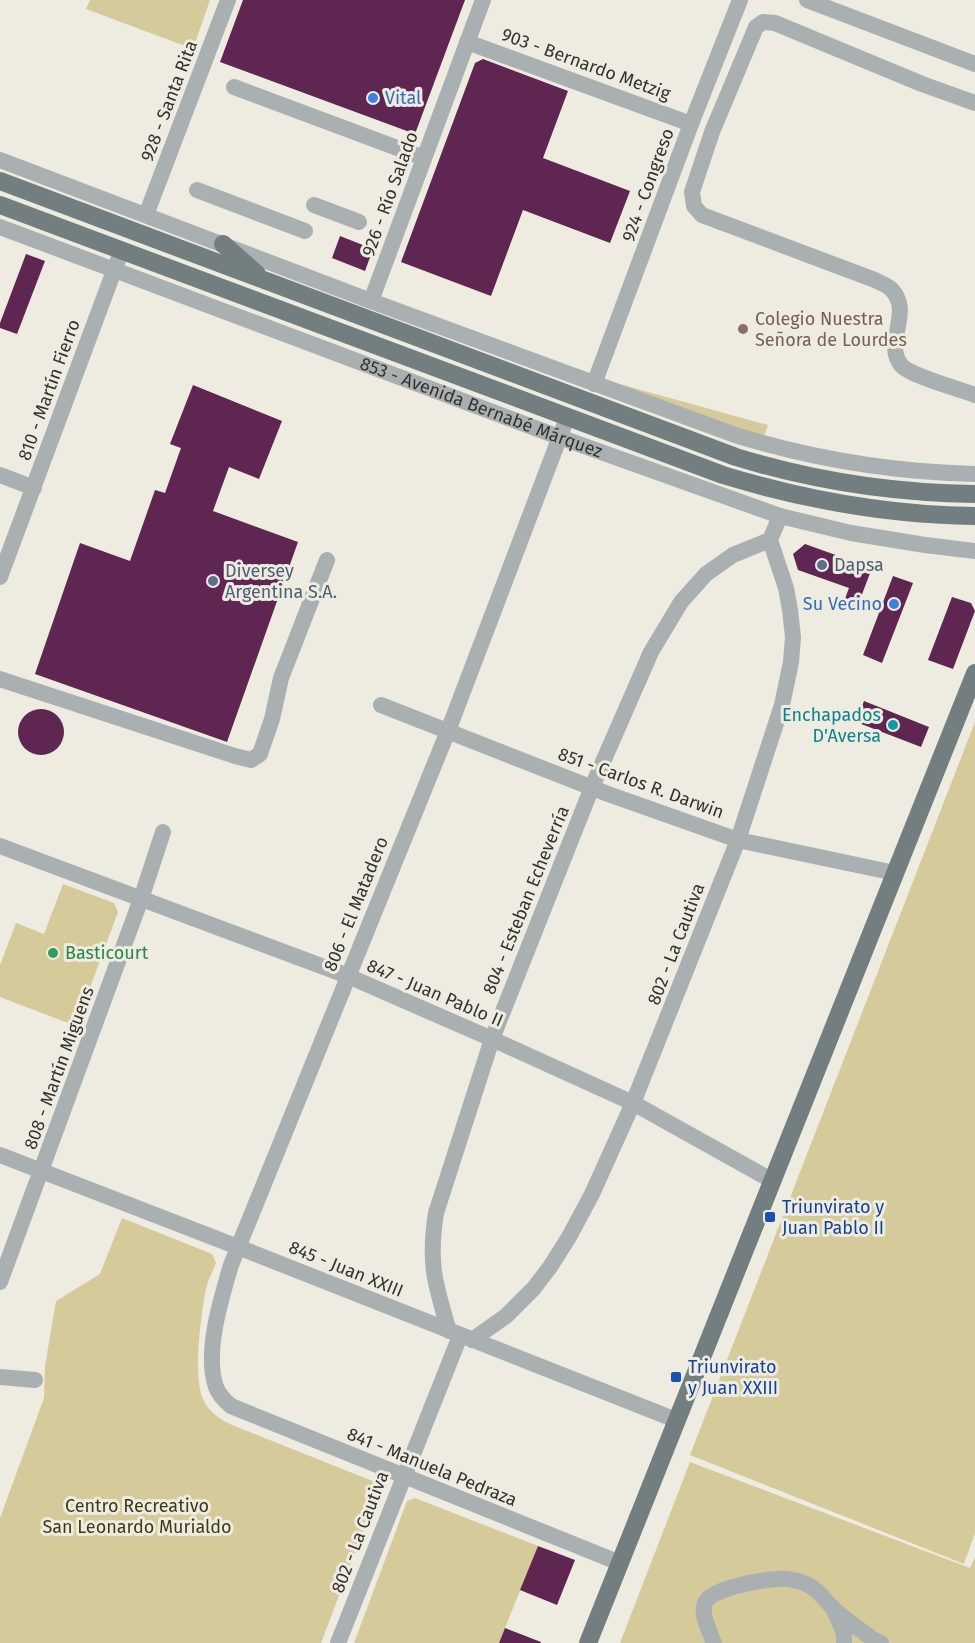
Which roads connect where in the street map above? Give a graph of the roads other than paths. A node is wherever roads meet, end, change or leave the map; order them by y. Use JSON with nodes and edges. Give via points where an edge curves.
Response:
{"nodes":[{"id":1,"x":228,"y":0,"type":"edge"},
{"id":2,"x":483,"y":0,"type":"edge"},
{"id":3,"x":740,"y":0,"type":"edge"},
{"id":4,"x":807,"y":0,"type":"edge"},
{"id":5,"x":467,"y":42,"type":"junction"},
{"id":6,"x":974,"y":62,"type":"edge"},
{"id":7,"x":234,"y":87,"type":"dead end"},
{"id":8,"x":975,"y":103,"type":"edge"},
{"id":9,"x":691,"y":124,"type":"junction"},
{"id":10,"x":424,"y":158,"type":"junction"},
{"id":11,"x":0,"y":160,"type":"edge"},
{"id":12,"x":0,"y":181,"type":"edge"},
{"id":13,"x":197,"y":190,"type":"dead end"},
{"id":14,"x":314,"y":205,"type":"dead end"},
{"id":15,"x":0,"y":206,"type":"edge"},
{"id":16,"x":146,"y":215,"type":"junction"},
{"id":17,"x":358,"y":222,"type":"dead end"},
{"id":18,"x":0,"y":227,"type":"edge"},
{"id":19,"x":305,"y":231,"type":"dead end"},
{"id":20,"x":223,"y":244,"type":"junction"},
{"id":21,"x":122,"y":251,"type":"junction"},
{"id":22,"x":114,"y":270,"type":"junction"},
{"id":23,"x":265,"y":281,"type":"junction"},
{"id":24,"x":371,"y":301,"type":"junction"},
{"id":25,"x":594,"y":384,"type":"junction"},
{"id":26,"x":975,"y":395,"type":"edge"},
{"id":27,"x":567,"y":418,"type":"junction"},
{"id":28,"x":559,"y":437,"type":"junction"},
{"id":29,"x":975,"y":474,"type":"edge"},
{"id":30,"x":0,"y":475,"type":"edge"},
{"id":31,"x":34,"y":488,"type":"junction"},
{"id":32,"x":975,"y":494,"type":"edge"},
{"id":33,"x":780,"y":516,"type":"junction"},
{"id":34,"x":975,"y":516,"type":"edge"},
{"id":35,"x":770,"y":540,"type":"junction"},
{"id":36,"x":975,"y":551,"type":"edge"},
{"id":37,"x":327,"y":560,"type":"dead end"},
{"id":38,"x":0,"y":577,"type":"edge"},
{"id":39,"x":975,"y":673,"type":"edge"},
{"id":40,"x":0,"y":679,"type":"edge"},
{"id":41,"x":381,"y":705,"type":"dead end"},
{"id":42,"x":448,"y":731,"type":"junction"},
{"id":43,"x":592,"y":787,"type":"junction"},
{"id":44,"x":163,"y":832,"type":"dead end"},
{"id":45,"x":738,"y":840,"type":"junction"},
{"id":46,"x":0,"y":846,"type":"edge"},
{"id":47,"x":895,"y":873,"type":"junction"},
{"id":48,"x":141,"y":899,"type":"junction"},
{"id":49,"x":348,"y":976,"type":"junction"},
{"id":50,"x":492,"y":1039,"type":"junction"},
{"id":51,"x":633,"y":1103,"type":"junction"},
{"id":52,"x":0,"y":1155,"type":"edge"},
{"id":53,"x":41,"y":1172,"type":"junction"},
{"id":54,"x":773,"y":1181,"type":"junction"},
{"id":55,"x":238,"y":1247,"type":"junction"},
{"id":56,"x":0,"y":1282,"type":"edge"},
{"id":57,"x":460,"y":1336,"type":"junction"},
{"id":58,"x":0,"y":1377,"type":"edge"},
{"id":59,"x":35,"y":1380,"type":"dead end"},
{"id":60,"x":231,"y":1406,"type":"joint"},
{"id":61,"x":676,"y":1420,"type":"junction"},
{"id":62,"x":403,"y":1477,"type":"junction"},
{"id":63,"x":620,"y":1563,"type":"junction"},
{"id":64,"x":834,"y":1609,"type":"junction"},
{"id":65,"x":340,"y":1642,"type":"edge"},
{"id":66,"x":876,"y":1642,"type":"edge"},
{"id":67,"x":588,"y":1643,"type":"edge"},
{"id":68,"x":714,"y":1643,"type":"edge"},
{"id":69,"x":844,"y":1643,"type":"edge"}],
"edges":[{"from":1,"to":16,"type":"street","name":"928 - Santa Rita"},
{"from":2,"to":5,"type":"street","name":"926 - Río Salado"},
{"from":3,"to":9,"type":"street","name":"924 - Congreso"},
{"from":4,"to":6,"type":"street"},
{"from":5,"to":9,"type":"street","name":"903 - Bernardo Metzig"},
{"from":5,"to":10,"type":"street","name":"926 - Río Salado"},
{"from":7,"to":10,"type":"street"},
{"from":8,"to":26,"type":"street","via":[[775,23],[763,22],[756,27],[725,100],[692,192],[694,206],[702,215],[891,289],[901,310],[895,345],[902,365],[915,374]]},
{"from":9,"to":25,"type":"street","name":"924 - Congreso"},
{"from":10,"to":24,"type":"street","name":"926 - Río Salado"},
{"from":11,"to":16,"type":"street"},
{"from":12,"to":23,"type":"main road"},
{"from":13,"to":19,"type":"street"},
{"from":14,"to":17,"type":"street"},
{"from":15,"to":21,"type":"main road","name":"853 - Avenida Bernabé Márquez"},
{"from":16,"to":20,"type":"street"},
{"from":18,"to":22,"type":"street","name":"853 - Avenida Bernabé Márquez"},
{"from":20,"to":23,"type":"main road"},
{"from":20,"to":24,"type":"street"},
{"from":21,"to":22,"type":"street","name":"810 - Martín Fierro"},
{"from":21,"to":27,"type":"main road","name":"853 - Avenida Bernabé Márquez"},
{"from":22,"to":28,"type":"street","name":"853 - Avenida Bernabé Márquez"},
{"from":22,"to":31,"type":"street","name":"810 - Martín Fierro"},
{"from":23,"to":32,"type":"main road","via":[[746,460],[877,488]]},
{"from":24,"to":25,"type":"street"},
{"from":25,"to":29,"type":"street","via":[[784,450],[859,464]]},
{"from":27,"to":28,"type":"street","name":"806 - El Matadero"},
{"from":27,"to":34,"type":"main road","name":"853 - Avenida Bernabé Márquez","via":[[723,475],[814,500]]},
{"from":28,"to":33,"type":"street","name":"853 - Avenida Bernabé Márquez"},
{"from":28,"to":42,"type":"street","name":"806 - El Matadero"},
{"from":30,"to":31,"type":"street"},
{"from":31,"to":38,"type":"street","name":"810 - Martín Fierro"},
{"from":33,"to":35,"type":"street"},
{"from":33,"to":36,"type":"street","name":"853 - Avenida Bernabé Márquez","via":[[851,533]]},
{"from":35,"to":43,"type":"street","name":"804 - Esteban Echeverría","via":[[721,563],[681,602],[651,652]]},
{"from":35,"to":45,"type":"street","name":"802 - La Cautiva","via":[[790,610],[791,662],[782,705]]},
{"from":37,"to":40,"type":"street","via":[[281,678],[263,748],[255,759],[235,756]]},
{"from":39,"to":47,"type":"main road"},
{"from":41,"to":42,"type":"street","name":"851 - Carlos R. Darwin"},
{"from":42,"to":43,"type":"street","name":"851 - Carlos R. Darwin"},
{"from":42,"to":49,"type":"street","name":"806 - El Matadero"},
{"from":43,"to":45,"type":"street","name":"851 - Carlos R. Darwin"},
{"from":43,"to":50,"type":"street","name":"804 - Esteban Echeverría"},
{"from":44,"to":48,"type":"street","name":"808 - Martín Miguens"},
{"from":45,"to":47,"type":"street","name":"851 - Carlos R. Darwin"},
{"from":45,"to":51,"type":"street","name":"802 - La Cautiva"},
{"from":46,"to":48,"type":"street","name":"847 - Juan Pablo II"},
{"from":47,"to":54,"type":"main road"},
{"from":48,"to":49,"type":"street","name":"847 - Juan Pablo II"},
{"from":48,"to":53,"type":"street","name":"808 - Martín Miguens"},
{"from":49,"to":50,"type":"street","name":"847 - Juan Pablo II"},
{"from":49,"to":55,"type":"street","name":"806 - El Matadero"},
{"from":50,"to":51,"type":"street","name":"847 - Juan Pablo II"},
{"from":50,"to":57,"type":"street","name":"804 - Esteban Echeverría","via":[[433,1232],[434,1282]]},
{"from":51,"to":54,"type":"street","name":"847 - Juan Pablo II"},
{"from":51,"to":57,"type":"street","name":"802 - La Cautiva","via":[[592,1194],[550,1267],[518,1305],[486,1331]]},
{"from":52,"to":53,"type":"street","name":"845 - Juan XXIII"},
{"from":53,"to":55,"type":"street","name":"845 - Juan XXIII"},
{"from":53,"to":56,"type":"street","name":"808 - Martín Miguens"},
{"from":54,"to":61,"type":"main road"},
{"from":55,"to":57,"type":"street","name":"845 - Juan XXIII"},
{"from":55,"to":60,"type":"street","name":"806 - El Matadero","via":[[214,1337],[216,1386]]},
{"from":57,"to":61,"type":"street","name":"845 - Juan XXIII"},
{"from":57,"to":62,"type":"street","name":"802 - La Cautiva"},
{"from":58,"to":59,"type":"street"},
{"from":60,"to":62,"type":"street","name":"841 - Manuela Pedraza"},
{"from":61,"to":63,"type":"main road"},
{"from":62,"to":63,"type":"street","name":"841 - Manuela Pedraza"},
{"from":62,"to":65,"type":"street","name":"802 - La Cautiva"},
{"from":63,"to":67,"type":"main road"},
{"from":64,"to":66,"type":"street"},
{"from":64,"to":68,"type":"street","via":[[820,1593],[793,1580],[729,1588],[705,1602],[703,1611]]},
{"from":64,"to":69,"type":"street"}]}
